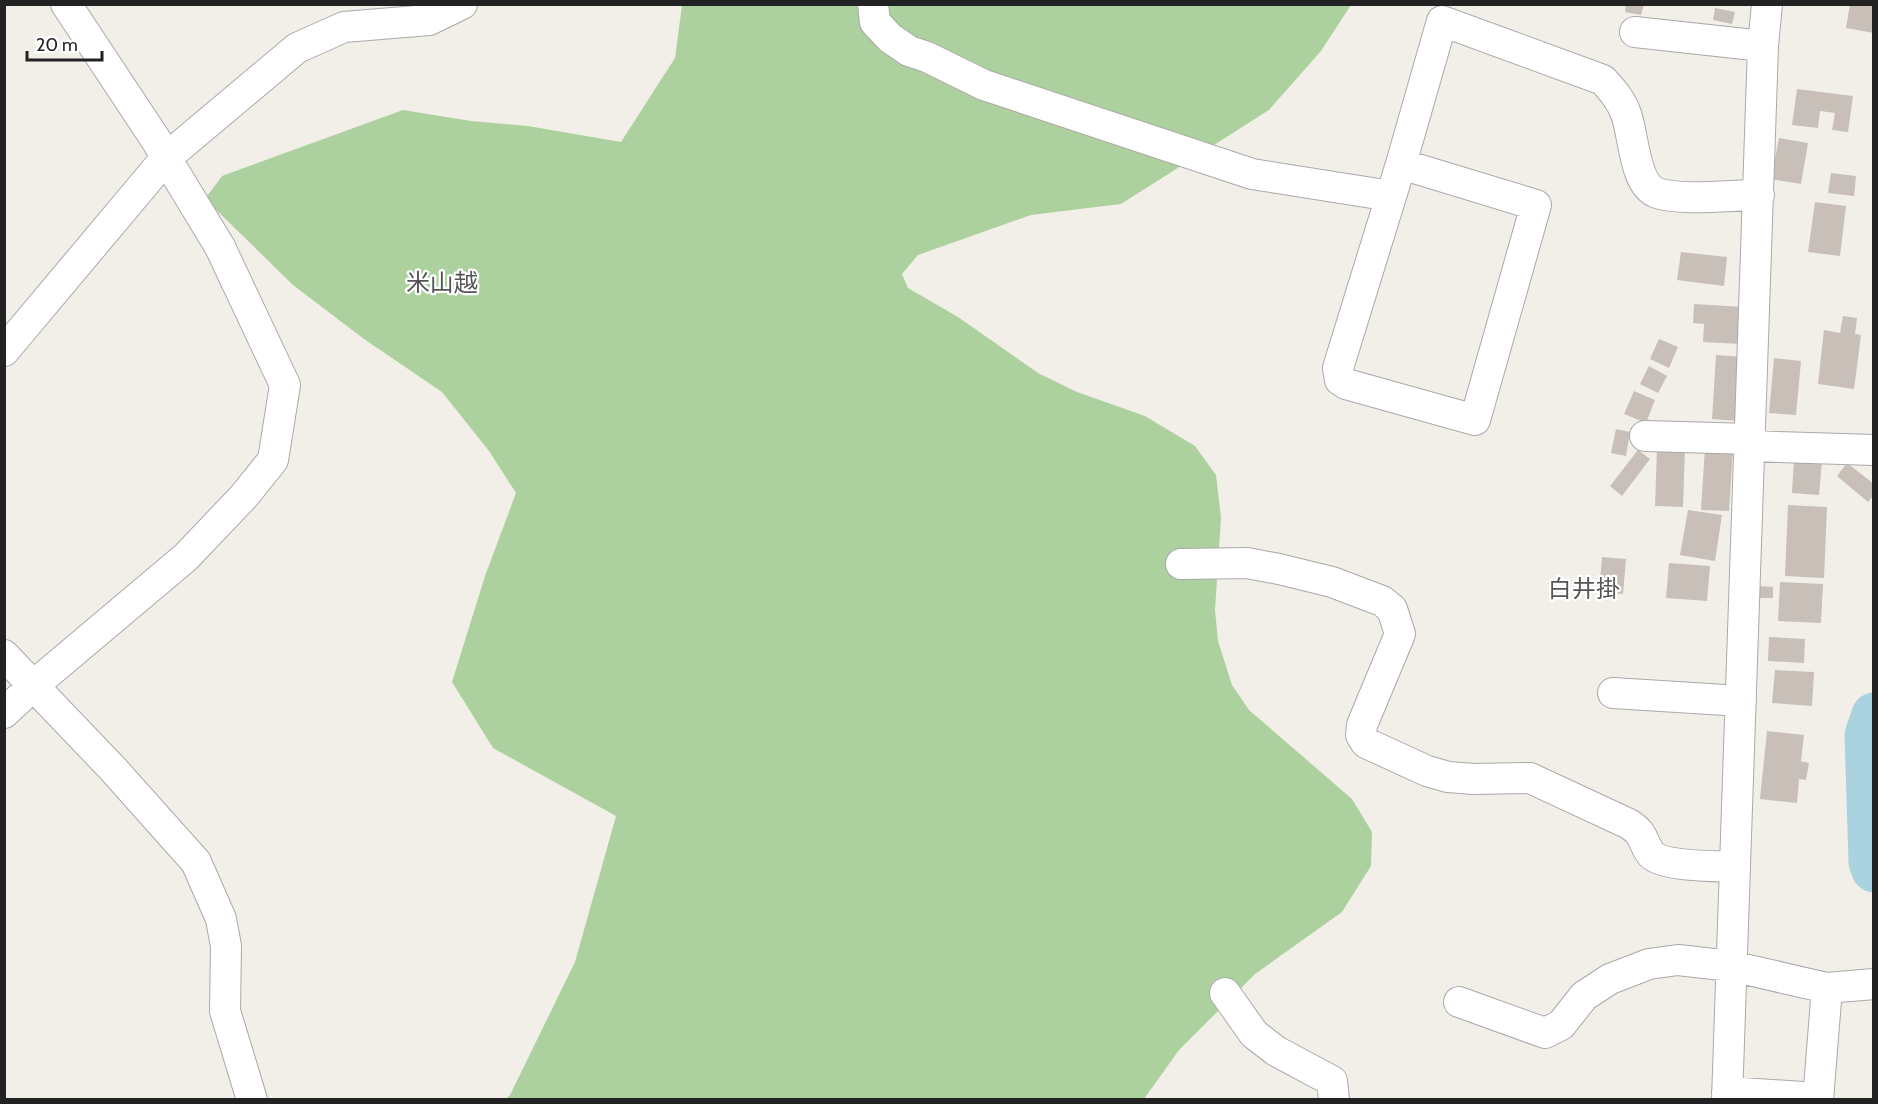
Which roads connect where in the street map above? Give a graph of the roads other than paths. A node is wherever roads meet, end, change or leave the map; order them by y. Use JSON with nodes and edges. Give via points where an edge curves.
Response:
{"nodes":[{"id":1,"x":66,"y":4,"type":"edge"},
{"id":2,"x":462,"y":4,"type":"edge"},
{"id":3,"x":873,"y":4,"type":"edge"},
{"id":4,"x":1767,"y":4,"type":"edge"},
{"id":5,"x":1635,"y":32,"type":"dead end"},
{"id":6,"x":1764,"y":46,"type":"junction"},
{"id":7,"x":166,"y":158,"type":"junction"},
{"id":8,"x":1401,"y":164,"type":"junction"},
{"id":9,"x":1759,"y":195,"type":"junction"},
{"id":10,"x":1391,"y":196,"type":"junction"},
{"id":11,"x":4,"y":351,"type":"edge"},
{"id":12,"x":1645,"y":436,"type":"dead end"},
{"id":13,"x":1751,"y":443,"type":"junction"},
{"id":14,"x":1871,"y":450,"type":"edge"},
{"id":15,"x":1181,"y":564,"type":"dead end"},
{"id":16,"x":4,"y":655,"type":"edge"},
{"id":17,"x":34,"y":685,"type":"junction"},
{"id":18,"x":1613,"y":693,"type":"dead end"},
{"id":19,"x":1741,"y":701,"type":"junction"},
{"id":20,"x":4,"y":712,"type":"edge"},
{"id":21,"x":1735,"y":867,"type":"junction"},
{"id":22,"x":1731,"y":966,"type":"junction"},
{"id":23,"x":1849,"y":985,"type":"edge"},
{"id":24,"x":1225,"y":993,"type":"dead end"},
{"id":25,"x":1459,"y":1002,"type":"dead end"},
{"id":26,"x":1727,"y":1096,"type":"edge"},
{"id":27,"x":1818,"y":1099,"type":"edge"},
{"id":28,"x":252,"y":1100,"type":"edge"},
{"id":29,"x":1334,"y":1100,"type":"edge"}],
"edges":[{"from":1,"to":7,"type":"street"},
{"from":2,"to":7,"type":"street","via":[[429,20],[344,27],[297,48]]},
{"from":3,"to":10,"type":"street","via":[[875,22],[890,38],[909,51],[984,85],[1252,174]]},
{"from":4,"to":6,"type":"street"},
{"from":5,"to":6,"type":"street"},
{"from":6,"to":9,"type":"street"},
{"from":7,"to":11,"type":"street"},
{"from":7,"to":17,"type":"street","via":[[220,247],[285,385],[273,460],[186,557]]},
{"from":8,"to":9,"type":"street","via":[[1442,21],[1603,80],[1617,94],[1627,114],[1648,189],[1677,196]]},
{"from":8,"to":10,"type":"street"},
{"from":8,"to":10,"type":"street","via":[[1536,205],[1475,420],[1340,380],[1338,368]]},
{"from":9,"to":13,"type":"street"},
{"from":12,"to":13,"type":"street"},
{"from":13,"to":14,"type":"street"},
{"from":13,"to":19,"type":"street"},
{"from":15,"to":21,"type":"street","via":[[1247,563],[1279,569],[1332,582],[1382,601],[1392,609],[1400,634],[1362,725],[1361,735],[1366,743],[1448,777],[1530,778],[1640,831],[1657,859]]},
{"from":16,"to":17,"type":"street"},
{"from":17,"to":20,"type":"street"},
{"from":17,"to":28,"type":"street","via":[[196,862],[221,919],[226,946],[225,1011]]},
{"from":18,"to":19,"type":"street"},
{"from":19,"to":21,"type":"street"},
{"from":21,"to":22,"type":"street"},
{"from":22,"to":23,"type":"street"},
{"from":22,"to":25,"type":"street","via":[[1678,960],[1649,964],[1610,979],[1584,996],[1562,1025],[1545,1033]]},
{"from":22,"to":26,"type":"street"},
{"from":23,"to":27,"type":"street"},
{"from":24,"to":29,"type":"street","via":[[1254,1034],[1276,1051],[1332,1081]]},
{"from":26,"to":27,"type":"street"}]}
